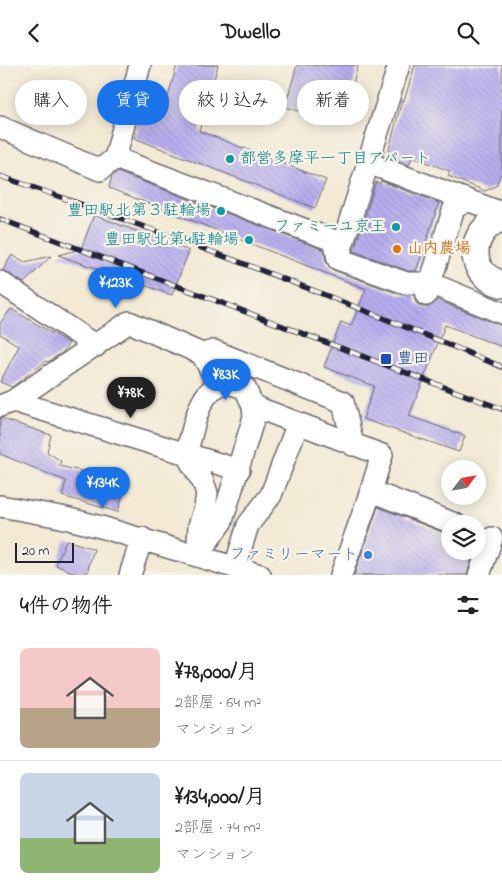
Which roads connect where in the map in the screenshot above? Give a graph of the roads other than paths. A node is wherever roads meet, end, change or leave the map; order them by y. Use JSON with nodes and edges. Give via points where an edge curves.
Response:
{"nodes":[{"id":1,"x":140,"y":65,"type":"edge"},
{"id":2,"x":399,"y":65,"type":"edge"},
{"id":3,"x":0,"y":127,"type":"edge"},
{"id":4,"x":368,"y":163,"type":"junction"},
{"id":5,"x":108,"y":164,"type":"junction"},
{"id":6,"x":467,"y":201,"type":"junction"},
{"id":7,"x":502,"y":213,"type":"edge"},
{"id":8,"x":502,"y":218,"type":"edge"},
{"id":9,"x":338,"y":259,"type":"junction"},
{"id":10,"x":0,"y":282,"type":"edge"},
{"id":11,"x":502,"y":284,"type":"edge"},
{"id":12,"x":428,"y":289,"type":"junction"},
{"id":13,"x":502,"y":313,"type":"edge"},
{"id":14,"x":96,"y":346,"type":"junction"},
{"id":15,"x":202,"y":354,"type":"junction"},
{"id":16,"x":218,"y":384,"type":"junction"},
{"id":17,"x":6,"y":403,"type":"edge"},
{"id":18,"x":253,"y":406,"type":"junction"},
{"id":19,"x":298,"y":423,"type":"junction"},
{"id":20,"x":353,"y":445,"type":"junction"},
{"id":21,"x":186,"y":455,"type":"junction"},
{"id":22,"x":239,"y":471,"type":"junction"},
{"id":23,"x":371,"y":491,"type":"junction"},
{"id":24,"x":0,"y":506,"type":"edge"},
{"id":25,"x":441,"y":518,"type":"edge"},
{"id":26,"x":490,"y":538,"type":"edge"},
{"id":27,"x":142,"y":539,"type":"junction"},
{"id":28,"x":197,"y":556,"type":"junction"},
{"id":29,"x":235,"y":567,"type":"junction"},
{"id":30,"x":130,"y":575,"type":"edge"},
{"id":31,"x":260,"y":575,"type":"edge"},
{"id":32,"x":341,"y":575,"type":"edge"},
{"id":33,"x":479,"y":575,"type":"edge"}],
"edges":[{"from":1,"to":5,"type":"street"},
{"from":2,"to":4,"type":"street"},
{"from":3,"to":5,"type":"street"},
{"from":4,"to":6,"type":"street"},
{"from":4,"to":9,"type":"street"},
{"from":5,"to":9,"type":"street","via":[[335,241]]},
{"from":6,"to":7,"type":"street"},
{"from":6,"to":12,"type":"street","via":[[454,208]]},
{"from":8,"to":11,"type":"main road","via":[[490,222],[478,235],[475,247],[476,261],[482,272]]},
{"from":9,"to":12,"type":"street"},
{"from":10,"to":14,"type":"street"},
{"from":12,"to":13,"type":"street"},
{"from":14,"to":15,"type":"street","via":[[129,322]]},
{"from":14,"to":17,"type":"street"},
{"from":15,"to":16,"type":"street"},
{"from":15,"to":20,"type":"street","via":[[214,351],[343,402]]},
{"from":16,"to":18,"type":"street","via":[[245,388]]},
{"from":16,"to":21,"type":"street","via":[[203,399]]},
{"from":17,"to":21,"type":"street"},
{"from":18,"to":19,"type":"street"},
{"from":18,"to":22,"type":"street","via":[[254,417]]},
{"from":19,"to":20,"type":"street"},
{"from":19,"to":29,"type":"street","via":[[271,495],[248,525]]},
{"from":20,"to":23,"type":"street","via":[[382,455]]},
{"from":21,"to":22,"type":"street"},
{"from":21,"to":28,"type":"street","via":[[207,493],[199,527]]},
{"from":22,"to":28,"type":"street","via":[[222,521]]},
{"from":23,"to":25,"type":"street"},
{"from":23,"to":32,"type":"street"},
{"from":24,"to":27,"type":"street","via":[[61,517]]},
{"from":26,"to":33,"type":"street"},
{"from":27,"to":28,"type":"street"},
{"from":27,"to":30,"type":"street"},
{"from":28,"to":29,"type":"street"},
{"from":29,"to":31,"type":"street"}]}
